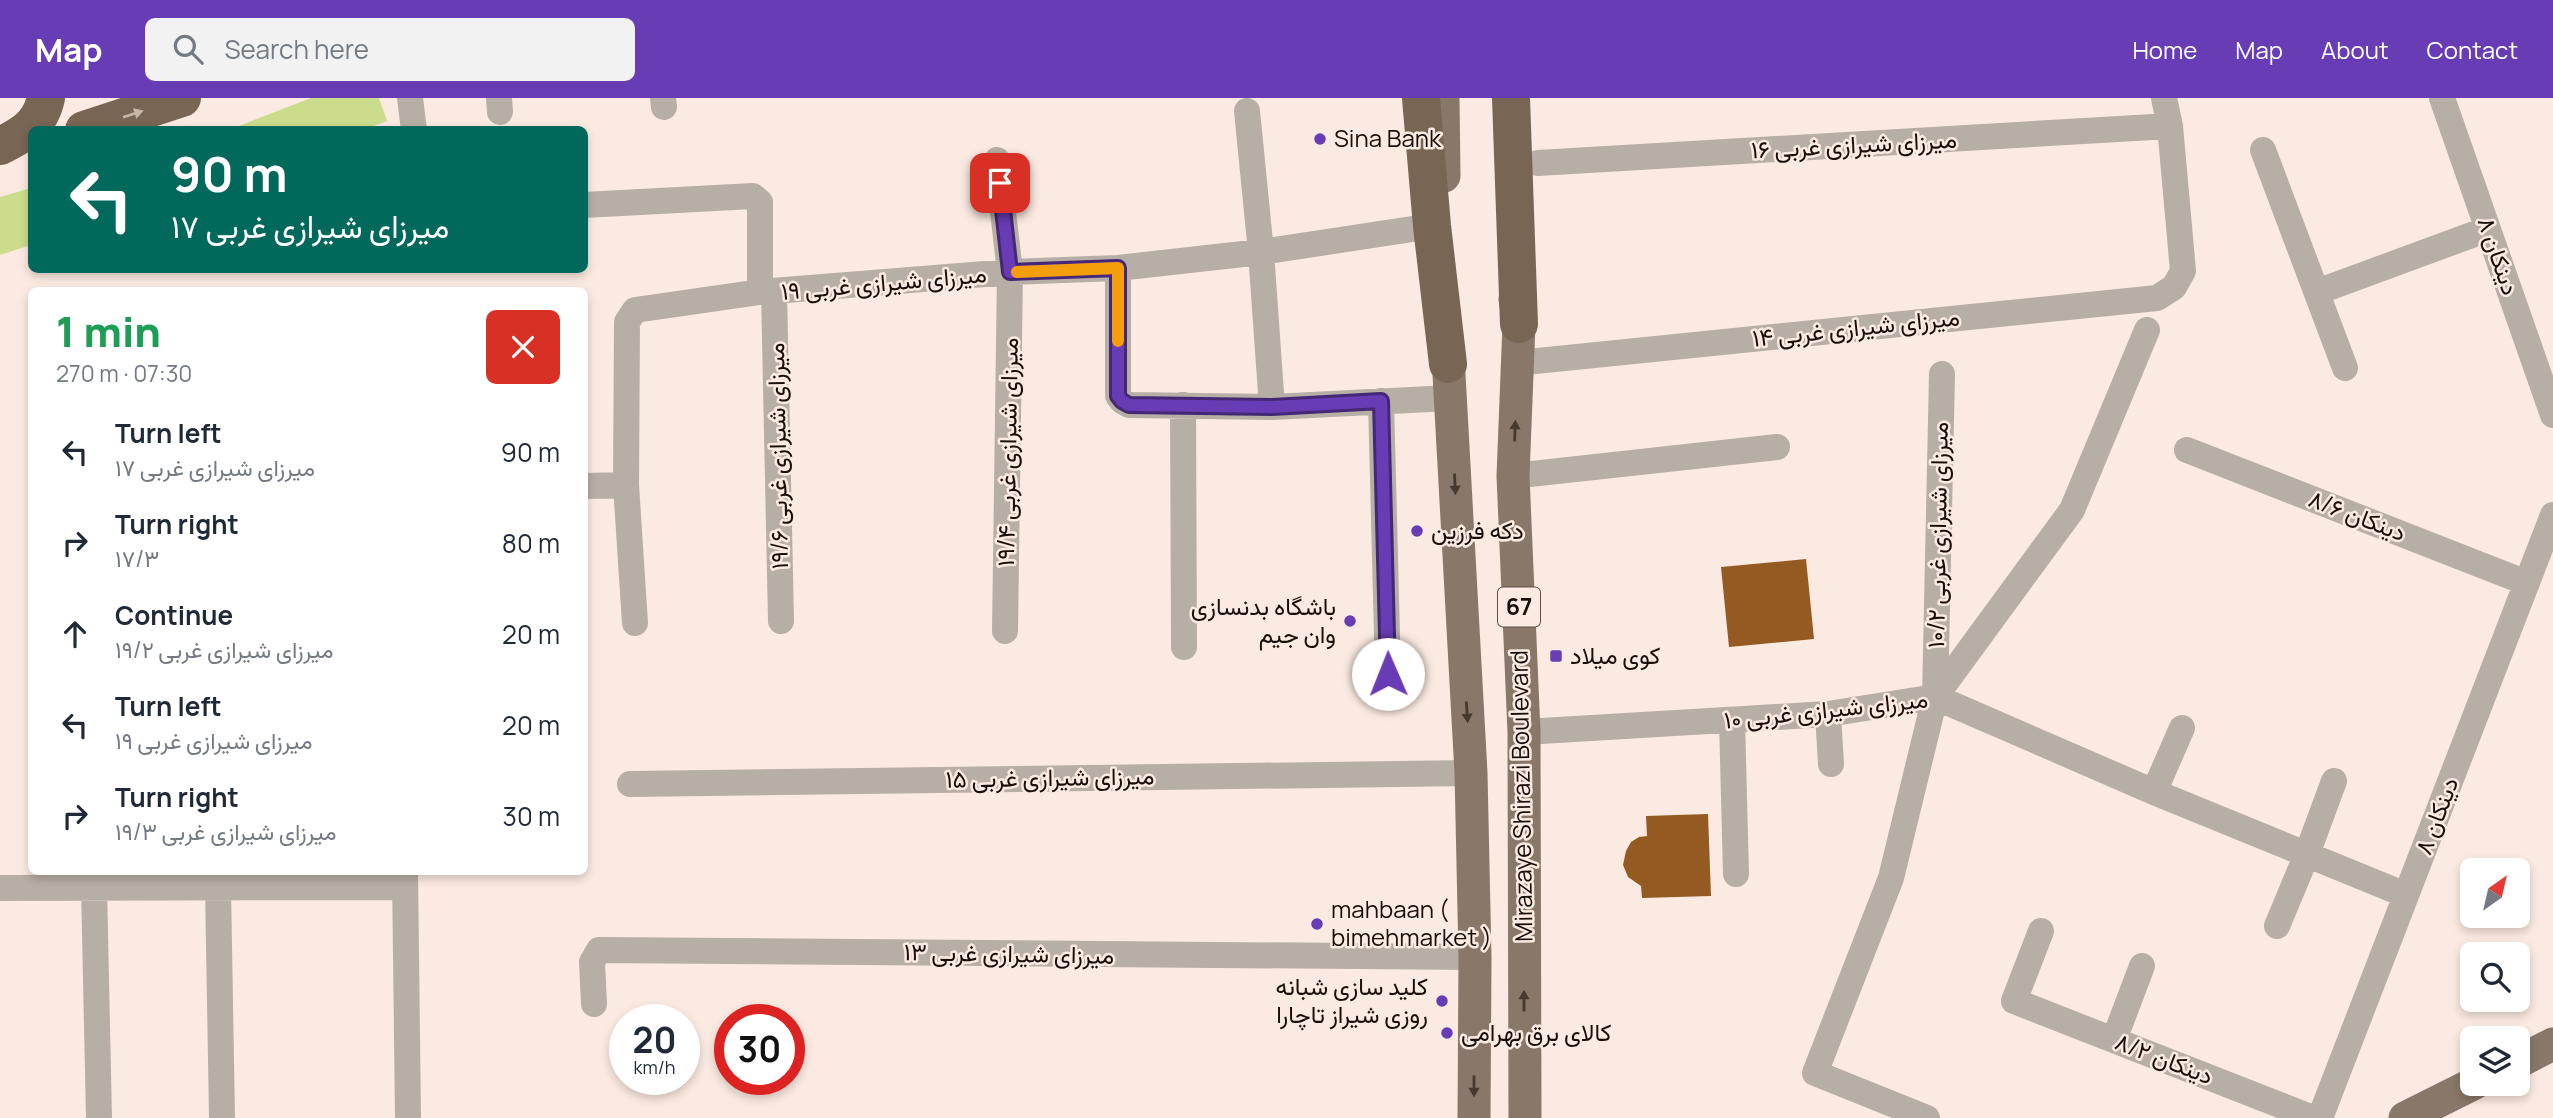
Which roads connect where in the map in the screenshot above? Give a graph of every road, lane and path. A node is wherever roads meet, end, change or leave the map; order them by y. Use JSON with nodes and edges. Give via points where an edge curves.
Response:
{"nodes":[{"id":1,"x":46,"y":98,"type":"edge"},
{"id":2,"x":182,"y":98,"type":"edge"},
{"id":3,"x":410,"y":98,"type":"edge"},
{"id":4,"x":1421,"y":98,"type":"edge"},
{"id":5,"x":1443,"y":98,"type":"edge"},
{"id":6,"x":1494,"y":98,"type":"edge"},
{"id":7,"x":1511,"y":98,"type":"edge"},
{"id":8,"x":2164,"y":98,"type":"edge"},
{"id":9,"x":2442,"y":98,"type":"edge"},
{"id":10,"x":1247,"y":111,"type":"dead end"},
{"id":11,"x":31,"y":126,"type":"edge"},
{"id":12,"x":96,"y":126,"type":"edge"},
{"id":13,"x":414,"y":126,"type":"edge"},
{"id":14,"x":2169,"y":126,"type":"junction"},
{"id":15,"x":28,"y":130,"type":"edge"},
{"id":16,"x":28,"y":144,"type":"edge"},
{"id":17,"x":0,"y":148,"type":"edge"},
{"id":18,"x":2263,"y":150,"type":"dead end"},
{"id":19,"x":997,"y":160,"type":"dead end"},
{"id":20,"x":1538,"y":163,"type":"dead end"},
{"id":21,"x":588,"y":205,"type":"edge"},
{"id":22,"x":1432,"y":226,"type":"junction"},
{"id":23,"x":2488,"y":229,"type":"junction"},
{"id":24,"x":1261,"y":252,"type":"junction"},
{"id":25,"x":1118,"y":268,"type":"junction"},
{"id":26,"x":1010,"y":272,"type":"junction"},
{"id":27,"x":767,"y":292,"type":"junction"},
{"id":28,"x":2316,"y":292,"type":"junction"},
{"id":29,"x":1519,"y":324,"type":"junction"},
{"id":30,"x":2147,"y":330,"type":"dead end"},
{"id":31,"x":1517,"y":363,"type":"junction"},
{"id":32,"x":2345,"y":368,"type":"dead end"},
{"id":33,"x":1941,"y":374,"type":"dead end"},
{"id":34,"x":1449,"y":381,"type":"junction"},
{"id":35,"x":1381,"y":401,"type":"junction"},
{"id":36,"x":1183,"y":405,"type":"junction"},
{"id":37,"x":1272,"y":407,"type":"junction"},
{"id":38,"x":2553,"y":415,"type":"edge"},
{"id":39,"x":1777,"y":447,"type":"dead end"},
{"id":40,"x":2187,"y":450,"type":"dead end"},
{"id":41,"x":1513,"y":476,"type":"junction"},
{"id":42,"x":626,"y":485,"type":"junction"},
{"id":43,"x":588,"y":486,"type":"edge"},
{"id":44,"x":2553,"y":515,"type":"edge"},
{"id":45,"x":2527,"y":583,"type":"junction"},
{"id":46,"x":781,"y":621,"type":"dead end"},
{"id":47,"x":635,"y":623,"type":"dead end"},
{"id":48,"x":1005,"y":631,"type":"dead end"},
{"id":49,"x":1184,"y":647,"type":"dead end"},
{"id":50,"x":1388,"y":674,"type":"dead end"},
{"id":51,"x":1935,"y":697,"type":"junction"},
{"id":52,"x":1828,"y":714,"type":"junction"},
{"id":53,"x":1732,"y":720,"type":"junction"},
{"id":54,"x":2182,"y":728,"type":"dead end"},
{"id":55,"x":1524,"y":732,"type":"junction"},
{"id":56,"x":1831,"y":764,"type":"dead end"},
{"id":57,"x":1471,"y":773,"type":"junction"},
{"id":58,"x":2334,"y":780,"type":"dead end"},
{"id":59,"x":630,"y":784,"type":"dead end"},
{"id":60,"x":2154,"y":792,"type":"junction"},
{"id":61,"x":2307,"y":854,"type":"junction"},
{"id":62,"x":1736,"y":874,"type":"dead end"},
{"id":63,"x":405,"y":879,"type":"edge"},
{"id":64,"x":110,"y":882,"type":"edge"},
{"id":65,"x":218,"y":887,"type":"junction"},
{"id":66,"x":0,"y":888,"type":"edge"},
{"id":67,"x":2406,"y":895,"type":"junction"},
{"id":68,"x":2277,"y":926,"type":"dead end"},
{"id":69,"x":2041,"y":931,"type":"dead end"},
{"id":70,"x":1475,"y":957,"type":"junction"},
{"id":71,"x":2143,"y":966,"type":"dead end"},
{"id":72,"x":594,"y":1004,"type":"dead end"},
{"id":73,"x":2113,"y":1040,"type":"junction"},
{"id":74,"x":2552,"y":1042,"type":"edge"},
{"id":75,"x":2530,"y":1055,"type":"edge"},
{"id":76,"x":2460,"y":1090,"type":"edge"},
{"id":77,"x":99,"y":1118,"type":"edge"},
{"id":78,"x":222,"y":1118,"type":"edge"},
{"id":79,"x":408,"y":1118,"type":"edge"},
{"id":80,"x":1474,"y":1118,"type":"edge"},
{"id":81,"x":1525,"y":1118,"type":"edge"},
{"id":82,"x":1927,"y":1118,"type":"edge"},
{"id":83,"x":2313,"y":1118,"type":"edge"},
{"id":84,"x":2320,"y":1118,"type":"edge"},
{"id":85,"x":2405,"y":1118,"type":"edge"}],
"edges":[{"from":1,"to":11,"type":"highway"},
{"from":12,"to":2,"type":"highway","one_way":true},
{"from":3,"to":13,"type":"street"},
{"from":4,"to":22,"type":"highway"},
{"from":5,"to":34,"type":"main road","name":"Mirazaye Shirazi Boulevard","number":"67"},
{"from":6,"to":29,"type":"main road","name":"Mirazaye Shirazi Boulevard","number":"67","via":[[1497,173]]},
{"from":7,"to":29,"type":"highway"},
{"from":8,"to":14,"type":"street"},
{"from":9,"to":23,"type":"street","name":"۸ دینکان"},
{"from":10,"to":24,"type":"street"},
{"from":14,"to":20,"type":"street","name":"۱۶ میرزای شیرازی غربی"},
{"from":14,"to":31,"type":"street","name":"۱۴ میرزای شیرازی غربی","via":[[2183,271],[2174,287],[2157,298]]},
{"from":15,"to":17,"type":"highway"},
{"from":16,"to":17,"type":"highway"},
{"from":18,"to":28,"type":"street"},
{"from":19,"to":26,"type":"street","name":"۱۹/۴ میرزای شیرازی غربی"},
{"from":21,"to":27,"type":"street","name":"۱۹/۶ میرزای شیرازی غربی","via":[[753,196],[760,202]]},
{"from":22,"to":24,"type":"street","name":"۱۹ میرزای شیرازی غربی"},
{"from":22,"to":34,"type":"highway"},
{"from":23,"to":28,"type":"street"},
{"from":23,"to":38,"type":"street","name":"۸ دینکان"},
{"from":24,"to":25,"type":"street","name":"۱۹ میرزای شیرازی غربی"},
{"from":24,"to":37,"type":"street"},
{"from":25,"to":26,"type":"street","name":"۱۹ میرزای شیرازی غربی"},
{"from":25,"to":36,"type":"street","via":[[1118,396],[1129,405]]},
{"from":26,"to":27,"type":"street","name":"۱۹ میرزای شیرازی غربی"},
{"from":26,"to":48,"type":"street","name":"۱۹/۴ میرزای شیرازی غربی"},
{"from":27,"to":42,"type":"street","name":"۱۹ میرزای شیرازی غربی","via":[[635,310],[631,315],[627,322]]},
{"from":27,"to":46,"type":"street","name":"۱۹/۶ میرزای شیرازی غربی"},
{"from":28,"to":32,"type":"street"},
{"from":29,"to":31,"type":"main road","name":"Mirazaye Shirazi Boulevard","number":"67"},
{"from":30,"to":51,"type":"street","via":[[2072,510]]},
{"from":41,"to":31,"type":"main road","name":"Mirazaye Shirazi Boulevard","number":"67","one_way":true},
{"from":33,"to":51,"type":"street","name":"۱۰/۲ میرزای شیرازی غربی"},
{"from":34,"to":35,"type":"street"},
{"from":34,"to":57,"type":"main road","name":"Mirazaye Shirazi Boulevard","number":"67","one_way":true},
{"from":35,"to":37,"type":"street"},
{"from":35,"to":50,"type":"street"},
{"from":36,"to":37,"type":"street"},
{"from":36,"to":49,"type":"street"},
{"from":39,"to":41,"type":"street"},
{"from":40,"to":45,"type":"street","name":"۸/۶ دینکان"},
{"from":41,"to":55,"type":"main road","name":"Mirazaye Shirazi Boulevard","number":"67"},
{"from":42,"to":43,"type":"street"},
{"from":42,"to":47,"type":"street"},
{"from":44,"to":45,"type":"street","name":"۸ دینکان"},
{"from":45,"to":67,"type":"street","name":"۸ دینکان"},
{"from":51,"to":52,"type":"street","name":"۱۰ میرزای شیرازی غربی"},
{"from":51,"to":60,"type":"street","name":"۱۰ میرزای شیرازی غربی"},
{"from":51,"to":82,"type":"street","via":[[1891,878],[1815,1073]]},
{"from":52,"to":53,"type":"street","name":"۱۰ میرزای شیرازی غربی"},
{"from":52,"to":56,"type":"street"},
{"from":53,"to":55,"type":"street","name":"۱۰ میرزای شیرازی غربی"},
{"from":53,"to":62,"type":"street"},
{"from":54,"to":60,"type":"street"},
{"from":81,"to":55,"type":"main road","name":"Mirazaye Shirazi Boulevard","number":"67","one_way":true},
{"from":57,"to":59,"type":"street","name":"۱۵ میرزای شیرازی غربی"},
{"from":57,"to":70,"type":"main road","name":"Mirazaye Shirazi Boulevard","number":"67"},
{"from":58,"to":61,"type":"street"},
{"from":60,"to":61,"type":"street","name":"۱۰ میرزای شیرازی غربی"},
{"from":61,"to":67,"type":"street","name":"۱۰ میرزای شیرازی غربی"},
{"from":61,"to":68,"type":"street"},
{"from":63,"to":65,"type":"street"},
{"from":63,"to":79,"type":"street"},
{"from":64,"to":65,"type":"street"},
{"from":64,"to":66,"type":"street"},
{"from":64,"to":77,"type":"street"},
{"from":65,"to":78,"type":"street"},
{"from":67,"to":84,"type":"street","name":"۸ دینکان"},
{"from":69,"to":73,"type":"street","name":"دینکان ۸/۲","via":[[2014,1001]]},
{"from":70,"to":72,"type":"street","name":"۱۳ میرزای شیرازی غربی","via":[[599,950],[592,962]]},
{"from":70,"to":80,"type":"main road","name":"Mirazaye Shirazi Boulevard","number":"67","one_way":true},
{"from":71,"to":73,"type":"street"},
{"from":73,"to":83,"type":"street","name":"دینکان ۸/۲"},
{"from":74,"to":75,"type":"main road"},
{"from":76,"to":85,"type":"main road"}]}
